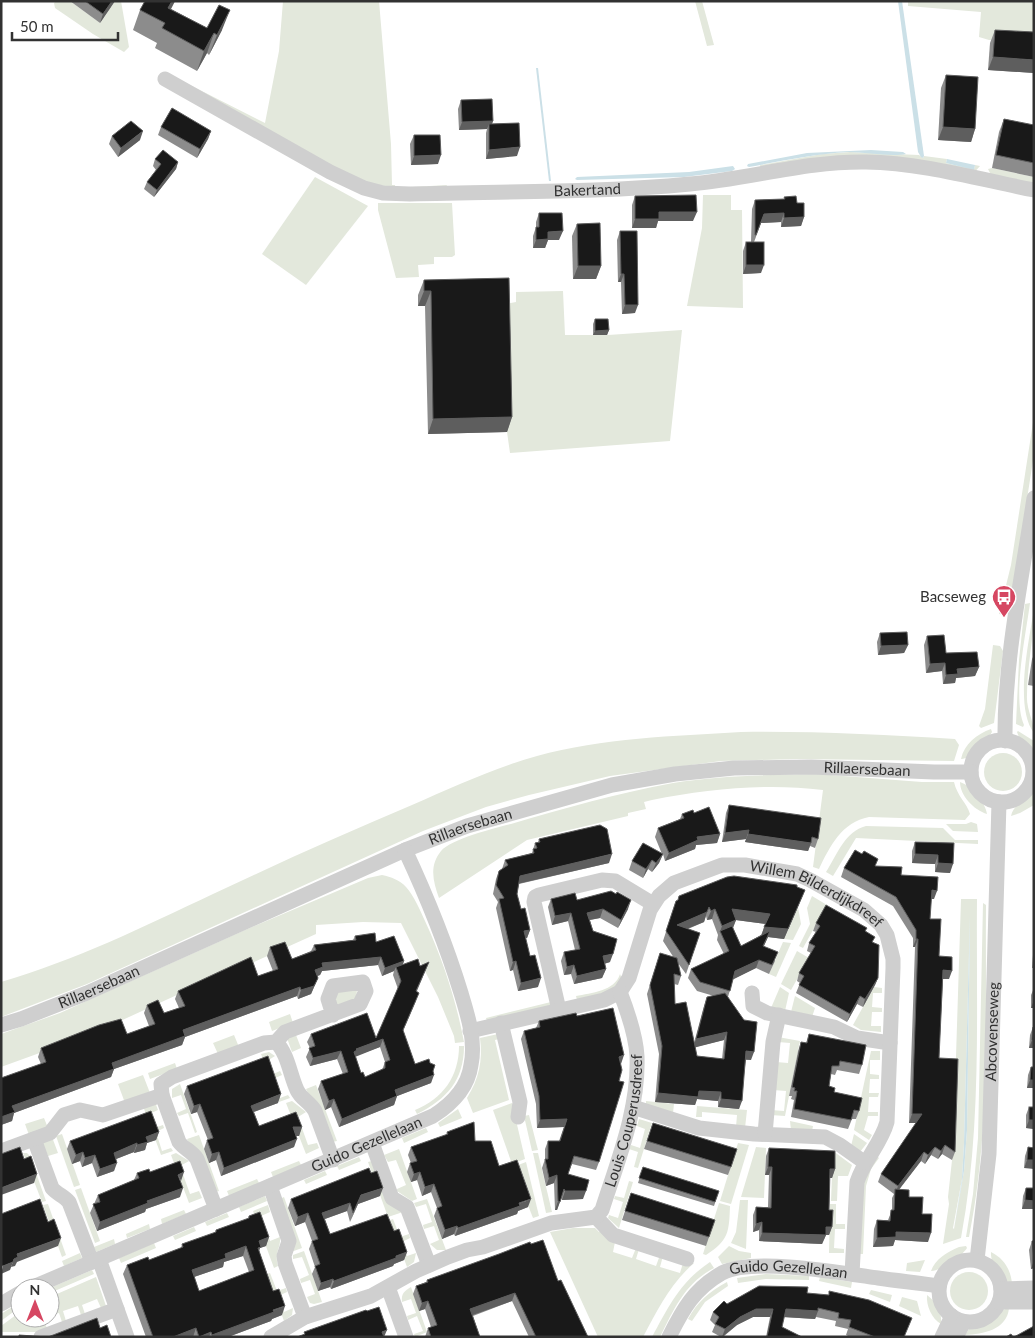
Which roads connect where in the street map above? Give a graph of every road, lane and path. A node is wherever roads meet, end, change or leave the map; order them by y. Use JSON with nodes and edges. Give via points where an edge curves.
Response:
{"nodes":[{"id":1,"x":165,"y":79,"type":"dead end"},
{"id":2,"x":1034,"y":190,"type":"edge"},
{"id":3,"x":1034,"y":498,"type":"edge"},
{"id":4,"x":1005,"y":741,"type":"junction"},
{"id":5,"x":1033,"y":765,"type":"edge"},
{"id":6,"x":971,"y":772,"type":"junction"},
{"id":7,"x":1000,"y":802,"type":"junction"},
{"id":8,"x":405,"y":850,"type":"junction"},
{"id":9,"x":653,"y":904,"type":"junction"},
{"id":10,"x":620,"y":992,"type":"junction"},
{"id":11,"x":752,"y":993,"type":"dead end"},
{"id":12,"x":559,"y":1010,"type":"junction"},
{"id":13,"x":332,"y":1015,"type":"dead end"},
{"id":14,"x":779,"y":1015,"type":"junction"},
{"id":15,"x":501,"y":1023,"type":"junction"},
{"id":16,"x":1,"y":1025,"type":"edge"},
{"id":17,"x":470,"y":1030,"type":"junction"},
{"id":18,"x":276,"y":1042,"type":"junction"},
{"id":19,"x":890,"y":1043,"type":"junction"},
{"id":20,"x":162,"y":1095,"type":"junction"},
{"id":21,"x":633,"y":1107,"type":"junction"},
{"id":22,"x":518,"y":1117,"type":"dead end"},
{"id":23,"x":765,"y":1134,"type":"junction"},
{"id":24,"x":34,"y":1139,"type":"junction"},
{"id":25,"x":372,"y":1143,"type":"junction"},
{"id":26,"x":1,"y":1151,"type":"edge"},
{"id":27,"x":333,"y":1160,"type":"junction"},
{"id":28,"x":864,"y":1162,"type":"junction"},
{"id":29,"x":270,"y":1186,"type":"junction"},
{"id":30,"x":216,"y":1209,"type":"junction"},
{"id":31,"x":596,"y":1217,"type":"junction"},
{"id":32,"x":687,"y":1258,"type":"dead end"},
{"id":33,"x":95,"y":1260,"type":"junction"},
{"id":34,"x":977,"y":1260,"type":"junction"},
{"id":35,"x":429,"y":1265,"type":"junction"},
{"id":36,"x":852,"y":1274,"type":"junction"},
{"id":37,"x":54,"y":1278,"type":"edge"},
{"id":38,"x":939,"y":1286,"type":"junction"},
{"id":39,"x":388,"y":1287,"type":"junction"},
{"id":40,"x":1034,"y":1288,"type":"edge"},
{"id":41,"x":1000,"y":1295,"type":"junction"},
{"id":42,"x":1034,"y":1302,"type":"edge"},
{"id":43,"x":117,"y":1309,"type":"junction"},
{"id":44,"x":305,"y":1317,"type":"junction"},
{"id":45,"x":958,"y":1319,"type":"junction"},
{"id":46,"x":41,"y":1337,"type":"edge"},
{"id":47,"x":127,"y":1337,"type":"edge"},
{"id":48,"x":271,"y":1337,"type":"edge"},
{"id":49,"x":406,"y":1337,"type":"edge"},
{"id":50,"x":669,"y":1337,"type":"edge"},
{"id":51,"x":942,"y":1337,"type":"edge"},
{"id":52,"x":956,"y":1337,"type":"edge"}],
"edges":[{"from":1,"to":2,"type":"street","name":"Bakertand","via":[[330,172],[383,193],[690,184],[829,163],[866,162],[927,168]]},
{"from":3,"to":4,"type":"street","via":[[1011,654]]},
{"from":4,"to":5,"type":"street","via":[[1023,749]]},
{"from":4,"to":6,"type":"street","via":[[994,742],[981,749]]},
{"from":5,"to":7,"type":"street","via":[[1029,788],[1011,801]]},
{"from":6,"to":7,"type":"street","via":[[980,793]]},
{"from":6,"to":8,"type":"street","name":"Rillaersebaan","via":[[768,767],[675,774],[612,784],[494,817]]},
{"from":7,"to":34,"type":"street","name":"Abcovenseweg","via":[[989,1154]]},
{"from":8,"to":16,"type":"street","name":"Rillaersebaan","via":[[87,993]]},
{"from":8,"to":17,"type":"street","name":"Guido Gezellelaan","via":[[444,940]]},
{"from":9,"to":10,"type":"street","name":"Willem Bilderdijkdreef","via":[[629,978]]},
{"from":9,"to":12,"type":"street","via":[[609,879],[535,897]]},
{"from":9,"to":19,"type":"street","name":"Willem Bilderdijkdreef","via":[[674,883],[711,868],[735,864],[797,874],[864,910],[887,935],[892,953]]},
{"from":10,"to":12,"type":"street","via":[[604,1000]]},
{"from":10,"to":21,"type":"street","name":"Louis Couperusdreef","via":[[637,1053]]},
{"from":11,"to":14,"type":"street","via":[[753,1006]]},
{"from":12,"to":15,"type":"street"},
{"from":13,"to":18,"type":"street","via":[[285,1032]]},
{"from":14,"to":19,"type":"street","via":[[834,1027],[857,1038]]},
{"from":14,"to":23,"type":"street"},
{"from":15,"to":17,"type":"street"},
{"from":15,"to":22,"type":"street","via":[[520,1102]]},
{"from":17,"to":25,"type":"street","name":"Guido Gezellelaan","via":[[471,1066],[458,1094],[433,1116]]},
{"from":18,"to":20,"type":"street","via":[[264,1043],[172,1077],[161,1084]]},
{"from":18,"to":27,"type":"street","via":[[301,1098],[312,1104]]},
{"from":19,"to":28,"type":"street","name":"Willem Bilderdijkdreef","via":[[887,1122],[880,1140]]},
{"from":20,"to":24,"type":"street","via":[[103,1115],[80,1110],[64,1115],[50,1133]]},
{"from":20,"to":30,"type":"street","via":[[179,1142],[197,1159]]},
{"from":21,"to":23,"type":"street","via":[[699,1128]]},
{"from":21,"to":31,"type":"street","name":"Louis Couperusdreef","via":[[602,1210]]},
{"from":23,"to":28,"type":"street","via":[[825,1137]]},
{"from":24,"to":26,"type":"street"},
{"from":24,"to":33,"type":"street","via":[[52,1188],[69,1202]]},
{"from":25,"to":27,"type":"street","name":"Guido Gezellelaan"},
{"from":25,"to":35,"type":"street","via":[[389,1193],[395,1201],[407,1207]]},
{"from":27,"to":29,"type":"street","name":"Guido Gezellelaan"},
{"from":28,"to":36,"type":"street","name":"Willem Bilderdijkdreef","via":[[857,1182]]},
{"from":29,"to":30,"type":"street","name":"Guido Gezellelaan"},
{"from":29,"to":44,"type":"street","via":[[289,1241],[284,1256]]},
{"from":30,"to":33,"type":"street","name":"Guido Gezellelaan"},
{"from":31,"to":32,"type":"street","via":[[613,1235]]},
{"from":31,"to":35,"type":"street","via":[[552,1223]]},
{"from":33,"to":37,"type":"street","name":"Guido Gezellelaan"},
{"from":33,"to":43,"type":"street"},
{"from":34,"to":38,"type":"street","via":[[957,1262],[948,1268]]},
{"from":34,"to":41,"type":"street","via":[[993,1270]]},
{"from":35,"to":39,"type":"street"},
{"from":36,"to":38,"type":"street","name":"Guido Gezellelaan"},
{"from":36,"to":50,"type":"street","name":"Guido Gezellelaan","via":[[769,1266],[724,1272],[701,1288],[686,1305]]},
{"from":38,"to":45,"type":"street","via":[[944,1308]]},
{"from":39,"to":44,"type":"street","via":[[352,1303]]},
{"from":39,"to":49,"type":"street"},
{"from":40,"to":41,"type":"street"},
{"from":41,"to":42,"type":"street"},
{"from":41,"to":45,"type":"street","via":[[993,1311],[985,1318],[975,1321]]},
{"from":43,"to":46,"type":"street"},
{"from":43,"to":47,"type":"street"},
{"from":44,"to":48,"type":"street"},
{"from":45,"to":51,"type":"street"},
{"from":45,"to":52,"type":"street"}]}
